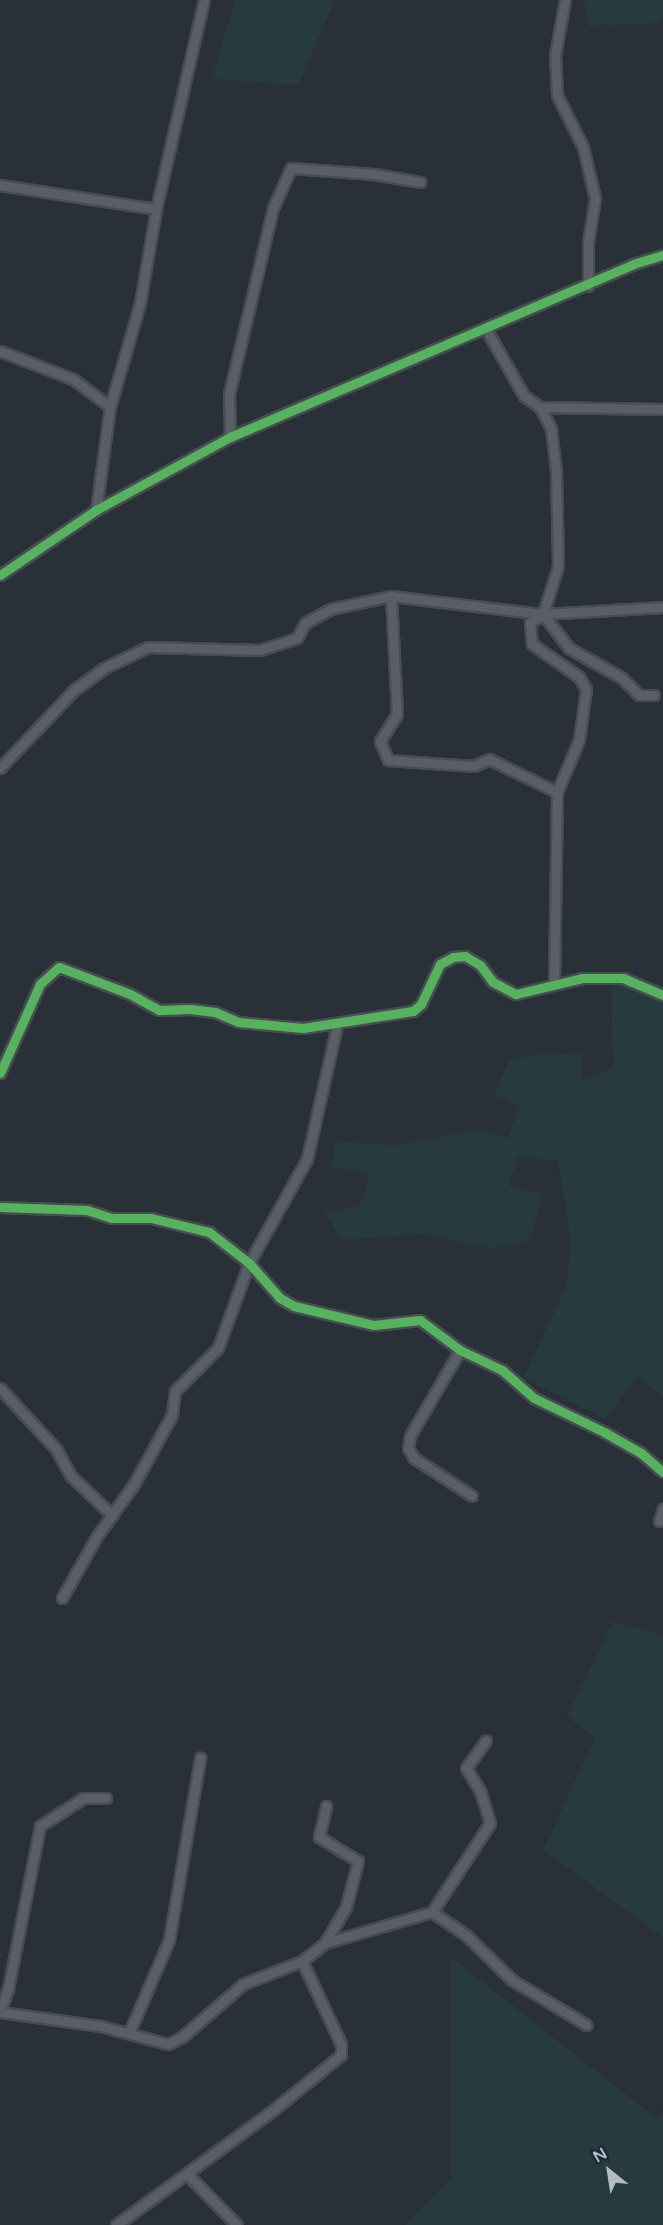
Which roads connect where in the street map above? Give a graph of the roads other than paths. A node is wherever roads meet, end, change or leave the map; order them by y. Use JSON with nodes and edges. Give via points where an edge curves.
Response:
{"nodes":[{"id":1,"x":204,"y":0,"type":"edge"},
{"id":2,"x":565,"y":0,"type":"edge"},
{"id":3,"x":420,"y":182,"type":"dead end"},
{"id":4,"x":0,"y":185,"type":"edge"},
{"id":5,"x":156,"y":209,"type":"junction"},
{"id":6,"x":663,"y":255,"type":"edge"},
{"id":7,"x":588,"y":286,"type":"junction"},
{"id":8,"x":486,"y":329,"type":"junction"},
{"id":9,"x":0,"y":351,"type":"edge"},
{"id":10,"x":110,"y":407,"type":"junction"},
{"id":11,"x":540,"y":407,"type":"junction"},
{"id":12,"x":663,"y":409,"type":"edge"},
{"id":13,"x":230,"y":437,"type":"junction"},
{"id":14,"x":96,"y":510,"type":"junction"},
{"id":15,"x":0,"y":575,"type":"edge"},
{"id":16,"x":391,"y":596,"type":"junction"},
{"id":17,"x":663,"y":607,"type":"edge"},
{"id":18,"x":543,"y":614,"type":"junction"},
{"id":19,"x":654,"y":695,"type":"dead end"},
{"id":20,"x":0,"y":768,"type":"edge"},
{"id":21,"x":557,"y":792,"type":"junction"},
{"id":22,"x":554,"y":984,"type":"junction"},
{"id":23,"x":663,"y":995,"type":"edge"},
{"id":24,"x":337,"y":1025,"type":"junction"},
{"id":25,"x":0,"y":1072,"type":"edge"},
{"id":26,"x":0,"y":1207,"type":"edge"},
{"id":27,"x":249,"y":1263,"type":"junction"},
{"id":28,"x":460,"y":1350,"type":"junction"},
{"id":29,"x":0,"y":1388,"type":"edge"},
{"id":30,"x":663,"y":1472,"type":"edge"},
{"id":31,"x":472,"y":1496,"type":"dead end"},
{"id":32,"x":663,"y":1509,"type":"edge"},
{"id":33,"x":112,"y":1515,"type":"junction"},
{"id":34,"x":659,"y":1521,"type":"dead end"},
{"id":35,"x":62,"y":1598,"type":"dead end"},
{"id":36,"x":486,"y":1740,"type":"dead end"},
{"id":37,"x":200,"y":1758,"type":"dead end"},
{"id":38,"x":106,"y":1798,"type":"dead end"},
{"id":39,"x":326,"y":1806,"type":"dead end"},
{"id":40,"x":432,"y":1912,"type":"junction"},
{"id":41,"x":325,"y":1943,"type":"junction"},
{"id":42,"x":302,"y":1961,"type":"junction"},
{"id":43,"x":0,"y":2011,"type":"edge"},
{"id":44,"x":587,"y":2025,"type":"dead end"},
{"id":45,"x":129,"y":2033,"type":"junction"},
{"id":46,"x":187,"y":2174,"type":"junction"},
{"id":47,"x":116,"y":2225,"type":"edge"},
{"id":48,"x":237,"y":2225,"type":"edge"}],
"edges":[{"from":1,"to":5,"type":"street"},
{"from":2,"to":7,"type":"street","via":[[555,55],[557,95],[583,147],[595,198],[588,242]]},
{"from":3,"to":13,"type":"street","via":[[291,168],[273,208],[229,394]]},
{"from":4,"to":5,"type":"street"},
{"from":5,"to":10,"type":"street","via":[[140,303]]},
{"from":6,"to":7,"type":"street","via":[[633,264]]},
{"from":7,"to":8,"type":"street"},
{"from":8,"to":11,"type":"street","via":[[524,396]]},
{"from":8,"to":13,"type":"street"},
{"from":9,"to":10,"type":"street","via":[[73,379]]},
{"from":10,"to":14,"type":"street"},
{"from":11,"to":12,"type":"street"},
{"from":11,"to":18,"type":"street","via":[[551,429],[555,460],[558,566]]},
{"from":13,"to":14,"type":"street"},
{"from":14,"to":15,"type":"street"},
{"from":16,"to":18,"type":"street"},
{"from":16,"to":20,"type":"street","via":[[330,609],[305,623],[297,638],[260,650],[148,647],[104,668],[74,690]]},
{"from":16,"to":21,"type":"street","via":[[397,714],[380,741],[388,760],[474,766],[489,759]]},
{"from":17,"to":18,"type":"street"},
{"from":18,"to":19,"type":"street","via":[[569,648],[622,678],[639,695]]},
{"from":18,"to":21,"type":"street","via":[[530,623],[532,644],[579,677],[586,688],[579,740]]},
{"from":21,"to":22,"type":"street"},
{"from":22,"to":23,"type":"street","via":[[582,978],[623,978]]},
{"from":22,"to":24,"type":"street","via":[[516,994],[493,982],[480,965],[465,956],[453,957],[440,964],[421,1004],[413,1011]]},
{"from":24,"to":25,"type":"street","via":[[303,1028],[238,1022],[215,1012],[159,1010],[130,994],[59,967],[40,984]]},
{"from":24,"to":27,"type":"street","via":[[307,1159]]},
{"from":26,"to":27,"type":"street","via":[[58,1207],[111,1218],[151,1218],[209,1232]]},
{"from":27,"to":28,"type":"street","via":[[280,1298],[294,1305],[374,1325],[420,1320]]},
{"from":27,"to":33,"type":"street","via":[[218,1348],[175,1391],[172,1415]]},
{"from":28,"to":30,"type":"street","via":[[502,1370],[534,1398],[641,1454]]},
{"from":28,"to":31,"type":"street","via":[[410,1436],[408,1448],[414,1458]]},
{"from":29,"to":33,"type":"street","via":[[56,1449],[71,1476]]},
{"from":32,"to":34,"type":"street"},
{"from":33,"to":35,"type":"street"},
{"from":36,"to":40,"type":"street","via":[[466,1768],[480,1791],[490,1823]]},
{"from":37,"to":45,"type":"street","via":[[169,1940]]},
{"from":38,"to":43,"type":"street","via":[[83,1798],[40,1826],[8,1989]]},
{"from":39,"to":41,"type":"street","via":[[320,1837],[358,1861],[346,1907]]},
{"from":40,"to":41,"type":"street"},
{"from":40,"to":44,"type":"street","via":[[466,1935],[512,1980]]},
{"from":41,"to":42,"type":"street"},
{"from":42,"to":45,"type":"street","via":[[243,1984],[182,2037],[168,2044]]},
{"from":42,"to":46,"type":"street","via":[[341,2044],[340,2055]]},
{"from":43,"to":45,"type":"street"},
{"from":46,"to":47,"type":"street"},
{"from":46,"to":48,"type":"street"}]}
